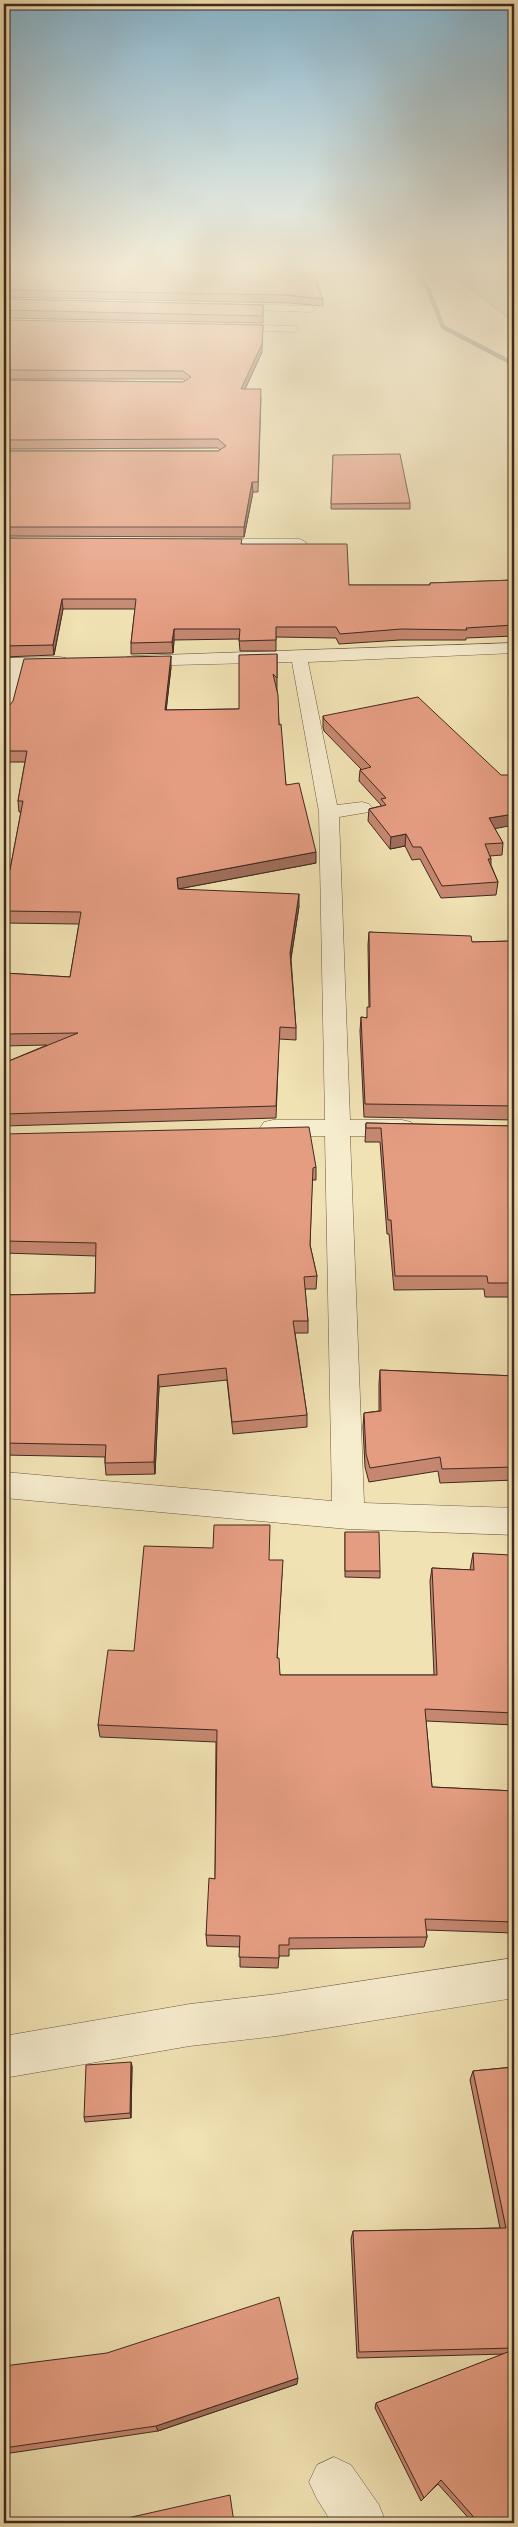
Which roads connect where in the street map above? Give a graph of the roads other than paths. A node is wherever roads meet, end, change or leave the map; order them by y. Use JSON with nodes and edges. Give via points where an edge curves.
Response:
{"nodes":[{"id":1,"x":192,"y":543,"type":"edge"},
{"id":2,"x":300,"y":543,"type":"edge"},
{"id":3,"x":514,"y":648,"type":"edge"},
{"id":4,"x":299,"y":657,"type":"junction"},
{"id":5,"x":114,"y":661,"type":"edge"},
{"id":6,"x":75,"y":662,"type":"edge"},
{"id":7,"x":10,"y":663,"type":"edge"},
{"id":8,"x":4,"y":710,"type":"edge"},
{"id":9,"x":362,"y":808,"type":"dead end"},
{"id":10,"x":329,"y":812,"type":"junction"},
{"id":11,"x":338,"y":1127,"type":"junction"},
{"id":12,"x":426,"y":1128,"type":"edge"},
{"id":13,"x":249,"y":1129,"type":"edge"},
{"id":14,"x":4,"y":1485,"type":"edge"},
{"id":15,"x":348,"y":1516,"type":"junction"},
{"id":16,"x":514,"y":1522,"type":"edge"},
{"id":17,"x":514,"y":1978,"type":"edge"},
{"id":18,"x":4,"y":2057,"type":"edge"},
{"id":19,"x":334,"y":2482,"type":"dead end"},
{"id":20,"x":361,"y":2523,"type":"edge"}],
"edges":[{"from":1,"to":2,"type":"street"},
{"from":3,"to":4,"type":"street"},
{"from":4,"to":5,"type":"street"},
{"from":4,"to":10,"type":"street"},
{"from":6,"to":7,"type":"street"},
{"from":7,"to":8,"type":"street"},
{"from":9,"to":10,"type":"street"},
{"from":10,"to":11,"type":"street"},
{"from":11,"to":12,"type":"street"},
{"from":11,"to":13,"type":"street"},
{"from":11,"to":15,"type":"street"},
{"from":14,"to":15,"type":"street"},
{"from":15,"to":16,"type":"street"},
{"from":17,"to":18,"type":"street","via":[[277,2015],[190,2025]]},
{"from":19,"to":20,"type":"street"}]}
